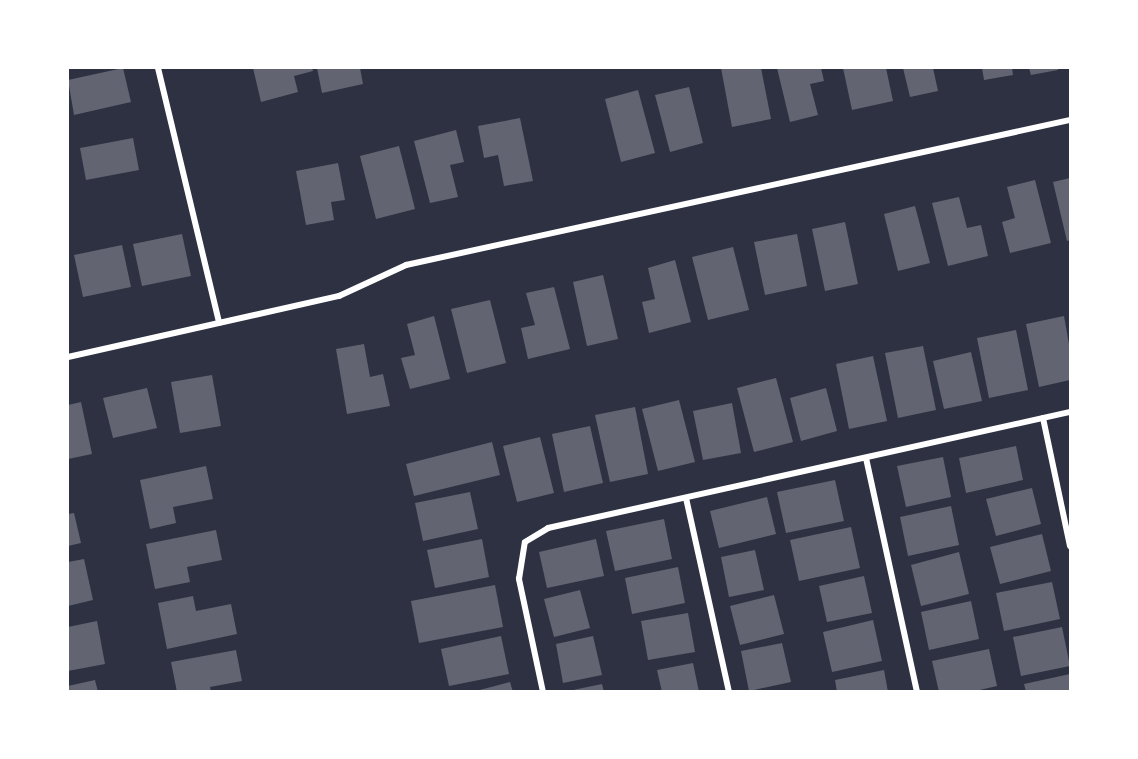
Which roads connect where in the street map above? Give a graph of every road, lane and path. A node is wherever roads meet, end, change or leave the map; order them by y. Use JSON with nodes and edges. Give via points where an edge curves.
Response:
{"nodes":[{"id":1,"x":158,"y":68,"type":"edge"},
{"id":2,"x":1071,"y":120,"type":"edge"},
{"id":3,"x":219,"y":322,"type":"junction"},
{"id":4,"x":68,"y":357,"type":"edge"},
{"id":5,"x":1071,"y":412,"type":"edge"},
{"id":6,"x":1043,"y":418,"type":"junction"},
{"id":7,"x":866,"y":458,"type":"junction"},
{"id":8,"x":686,"y":498,"type":"junction"},
{"id":9,"x":1071,"y":546,"type":"edge"},
{"id":10,"x":543,"y":692,"type":"edge"},
{"id":11,"x":729,"y":692,"type":"edge"},
{"id":12,"x":917,"y":692,"type":"edge"}],
"edges":[{"from":1,"to":3,"type":"street"},
{"from":2,"to":3,"type":"street","via":[[406,265],[339,296]]},
{"from":3,"to":4,"type":"street"},
{"from":5,"to":6,"type":"street"},
{"from":6,"to":7,"type":"street"},
{"from":6,"to":9,"type":"street"},
{"from":7,"to":8,"type":"street"},
{"from":7,"to":12,"type":"street"},
{"from":8,"to":10,"type":"street","via":[[548,528],[525,542],[519,579]]},
{"from":8,"to":11,"type":"street"}]}
